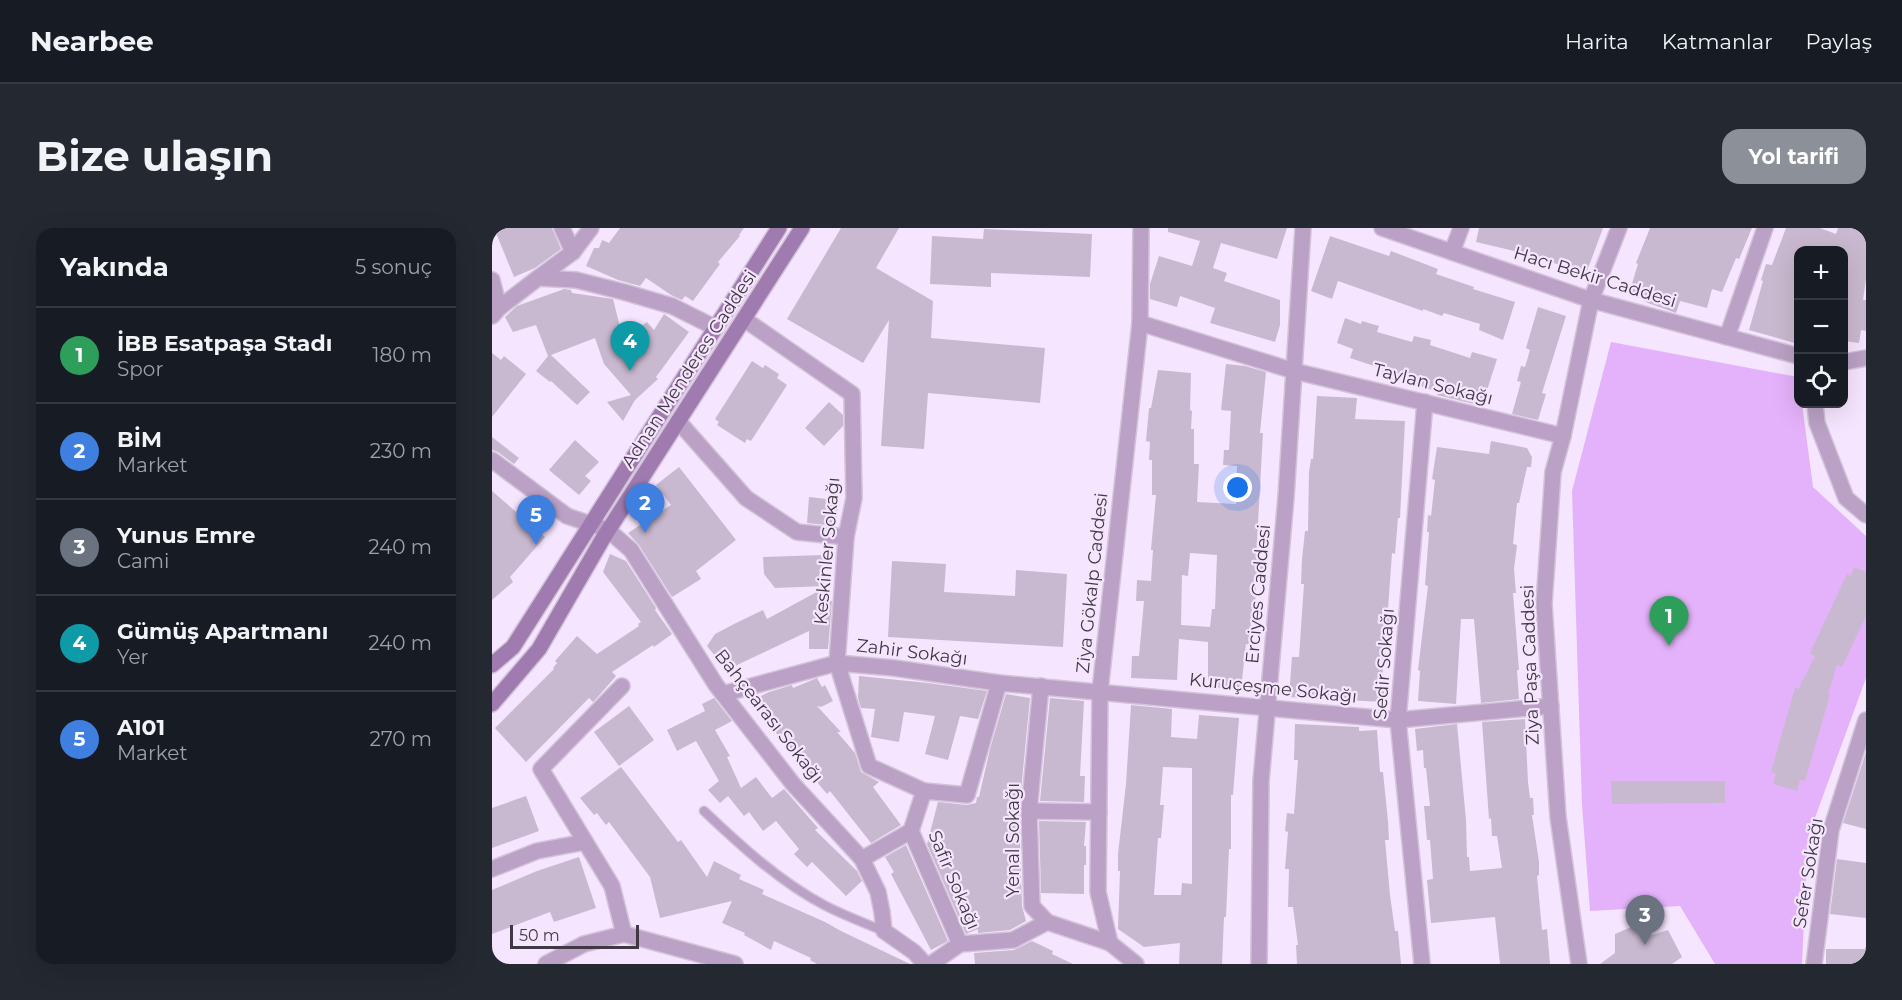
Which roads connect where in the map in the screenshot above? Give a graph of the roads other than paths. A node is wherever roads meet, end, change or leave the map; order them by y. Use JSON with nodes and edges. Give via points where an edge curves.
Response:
{"nodes":[{"id":1,"x":562,"y":228,"type":"edge"},
{"id":2,"x":591,"y":228,"type":"edge"},
{"id":3,"x":779,"y":228,"type":"edge"},
{"id":4,"x":802,"y":228,"type":"edge"},
{"id":5,"x":1142,"y":228,"type":"edge"},
{"id":6,"x":1303,"y":228,"type":"edge"},
{"id":7,"x":1382,"y":228,"type":"edge"},
{"id":8,"x":1461,"y":228,"type":"edge"},
{"id":9,"x":1618,"y":228,"type":"edge"},
{"id":10,"x":1765,"y":228,"type":"edge"},
{"id":11,"x":573,"y":252,"type":"junction"},
{"id":12,"x":1452,"y":252,"type":"junction"},
{"id":13,"x":538,"y":278,"type":"junction"},
{"id":14,"x":492,"y":280,"type":"edge"},
{"id":15,"x":1591,"y":300,"type":"junction"},
{"id":16,"x":496,"y":312,"type":"edge"},
{"id":17,"x":744,"y":319,"type":"junction"},
{"id":18,"x":1140,"y":323,"type":"junction"},
{"id":19,"x":716,"y":327,"type":"junction"},
{"id":20,"x":1727,"y":337,"type":"junction"},
{"id":21,"x":1794,"y":355,"type":"edge"},
{"id":22,"x":1866,"y":358,"type":"edge"},
{"id":23,"x":1848,"y":361,"type":"edge"},
{"id":24,"x":1294,"y":371,"type":"junction"},
{"id":25,"x":1425,"y":402,"type":"junction"},
{"id":26,"x":1815,"y":408,"type":"edge"},
{"id":27,"x":678,"y":421,"type":"junction"},
{"id":28,"x":1563,"y":436,"type":"junction"},
{"id":29,"x":492,"y":460,"type":"edge"},
{"id":30,"x":1866,"y":515,"type":"edge"},
{"id":31,"x":590,"y":523,"type":"junction"},
{"id":32,"x":608,"y":530,"type":"junction"},
{"id":33,"x":846,"y":537,"type":"junction"},
{"id":34,"x":837,"y":663,"type":"junction"},
{"id":35,"x":492,"y":665,"type":"edge"},
{"id":36,"x":999,"y":683,"type":"junction"},
{"id":37,"x":622,"y":686,"type":"dead end"},
{"id":38,"x":1041,"y":686,"type":"junction"},
{"id":39,"x":1100,"y":691,"type":"junction"},
{"id":40,"x":723,"y":694,"type":"junction"},
{"id":41,"x":492,"y":704,"type":"edge"},
{"id":42,"x":1551,"y":706,"type":"junction"},
{"id":43,"x":1267,"y":708,"type":"junction"},
{"id":44,"x":1398,"y":720,"type":"junction"},
{"id":45,"x":1866,"y":720,"type":"edge"},
{"id":46,"x":924,"y":791,"type":"junction"},
{"id":47,"x":704,"y":811,"type":"dead end"},
{"id":48,"x":1029,"y":811,"type":"junction"},
{"id":49,"x":1099,"y":812,"type":"junction"},
{"id":50,"x":911,"y":831,"type":"junction"},
{"id":51,"x":585,"y":842,"type":"junction"},
{"id":52,"x":862,"y":859,"type":"junction"},
{"id":53,"x":492,"y":868,"type":"edge"},
{"id":54,"x":1047,"y":922,"type":"junction"},
{"id":55,"x":884,"y":931,"type":"junction"},
{"id":56,"x":624,"y":934,"type":"junction"},
{"id":57,"x":1110,"y":943,"type":"junction"},
{"id":58,"x":960,"y":944,"type":"junction"},
{"id":59,"x":546,"y":964,"type":"edge"},
{"id":60,"x":735,"y":964,"type":"edge"},
{"id":61,"x":925,"y":964,"type":"edge"},
{"id":62,"x":931,"y":964,"type":"edge"},
{"id":63,"x":1136,"y":964,"type":"edge"},
{"id":64,"x":1258,"y":964,"type":"edge"},
{"id":65,"x":1422,"y":964,"type":"edge"},
{"id":66,"x":1579,"y":964,"type":"edge"},
{"id":67,"x":1814,"y":964,"type":"edge"}],
"edges":[{"from":1,"to":11,"type":"street"},
{"from":2,"to":11,"type":"street"},
{"from":3,"to":19,"type":"street","name":"Adnan Menderes Caddesi"},
{"from":4,"to":17,"type":"street","name":"Adnan Menderes Caddesi"},
{"from":5,"to":18,"type":"street","name":"Ziya Gökalp Caddesi"},
{"from":6,"to":24,"type":"street","name":"Erciyes Caddesi"},
{"from":7,"to":12,"type":"street","name":"Hacı Bekir Caddesi"},
{"from":8,"to":12,"type":"street"},
{"from":9,"to":15,"type":"street","name":"Ziya Paşa Caddesi"},
{"from":10,"to":20,"type":"street"},
{"from":11,"to":13,"type":"street"},
{"from":12,"to":15,"type":"street","name":"Hacı Bekir Caddesi"},
{"from":13,"to":16,"type":"street"},
{"from":13,"to":19,"type":"street","via":[[576,280],[624,292],[672,306]]},
{"from":14,"to":16,"type":"street"},
{"from":15,"to":20,"type":"street","name":"Hacı Bekir Caddesi"},
{"from":15,"to":28,"type":"street","name":"Ziya Paşa Caddesi"},
{"from":17,"to":27,"type":"street","name":"Adnan Menderes Caddesi"},
{"from":17,"to":33,"type":"street","name":"Keskinler Sokağı","via":[[852,394],[854,498]]},
{"from":18,"to":24,"type":"street","name":"Taylan Sokağı"},
{"from":18,"to":39,"type":"street","name":"Ziya Gökalp Caddesi"},
{"from":19,"to":31,"type":"street","name":"Adnan Menderes Caddesi"},
{"from":20,"to":21,"type":"street","name":"Hacı Bekir Caddesi"},
{"from":22,"to":23,"type":"street"},
{"from":24,"to":25,"type":"street","name":"Taylan Sokağı"},
{"from":24,"to":43,"type":"street","name":"Erciyes Caddesi"},
{"from":25,"to":28,"type":"street","name":"Taylan Sokağı"},
{"from":25,"to":44,"type":"street","name":"Sedir Sokağı"},
{"from":26,"to":30,"type":"street","via":[[1817,423],[1846,498]]},
{"from":27,"to":32,"type":"street","name":"Adnan Menderes Caddesi"},
{"from":27,"to":33,"type":"street","via":[[746,498],[797,532]]},
{"from":28,"to":42,"type":"street","name":"Ziya Paşa Caddesi","via":[[1553,472],[1544,604]]},
{"from":29,"to":31,"type":"street","via":[[567,516]]},
{"from":31,"to":32,"type":"street"},
{"from":31,"to":35,"type":"street","name":"Adnan Menderes Caddesi","via":[[513,646]]},
{"from":32,"to":40,"type":"street","name":"Bahçearası Sokağı","via":[[631,550]]},
{"from":32,"to":41,"type":"street","name":"Adnan Menderes Caddesi","via":[[539,649]]},
{"from":33,"to":34,"type":"street","name":"Keskinler Sokağı"},
{"from":34,"to":36,"type":"street","name":"Zahir Sokağı"},
{"from":34,"to":40,"type":"street","name":"Zahir Sokağı"},
{"from":34,"to":46,"type":"street","via":[[869,766]]},
{"from":36,"to":38,"type":"street","name":"Zahir Sokağı"},
{"from":36,"to":46,"type":"street","via":[[967,795]]},
{"from":37,"to":51,"type":"street","via":[[541,769]]},
{"from":38,"to":39,"type":"street","name":"Zahir Sokağı"},
{"from":38,"to":48,"type":"street","name":"Yenal Sokağı"},
{"from":39,"to":43,"type":"street","name":"Kuruçeşme Sokağı"},
{"from":39,"to":49,"type":"street","name":"Ziya Gökalp Caddesi"},
{"from":40,"to":52,"type":"street","name":"Bahçearası Sokağı","via":[[793,784]]},
{"from":42,"to":44,"type":"street","name":"Kuruçeşme Sokağı"},
{"from":42,"to":66,"type":"street","name":"Ziya Paşa Caddesi","via":[[1558,817]]},
{"from":43,"to":44,"type":"street","name":"Kuruçeşme Sokağı"},
{"from":43,"to":64,"type":"street","name":"Erciyes Caddesi","via":[[1261,781]]},
{"from":44,"to":65,"type":"street","name":"Sedir Sokağı"},
{"from":45,"to":67,"type":"street","name":"Sefer Sokağı","via":[[1831,830]]},
{"from":46,"to":50,"type":"street"},
{"from":47,"to":55,"type":"lane","via":[[745,849],[824,905]]},
{"from":48,"to":49,"type":"street"},
{"from":48,"to":54,"type":"street","name":"Yenal Sokağı","via":[[1032,906]]},
{"from":49,"to":57,"type":"street","name":"Ziya Gökalp Caddesi","via":[[1098,892]]},
{"from":50,"to":52,"type":"street"},
{"from":50,"to":58,"type":"street","name":"Safir Sokağı"},
{"from":51,"to":53,"type":"street","via":[[537,851]]},
{"from":51,"to":56,"type":"street","via":[[612,886]]},
{"from":52,"to":55,"type":"street","name":"Bahçearası Sokağı","via":[[878,892]]},
{"from":54,"to":57,"type":"street"},
{"from":54,"to":58,"type":"street","via":[[1013,940]]},
{"from":55,"to":61,"type":"street"},
{"from":56,"to":59,"type":"street","via":[[584,944]]},
{"from":56,"to":60,"type":"street"},
{"from":57,"to":63,"type":"street"},
{"from":58,"to":62,"type":"street"}]}
